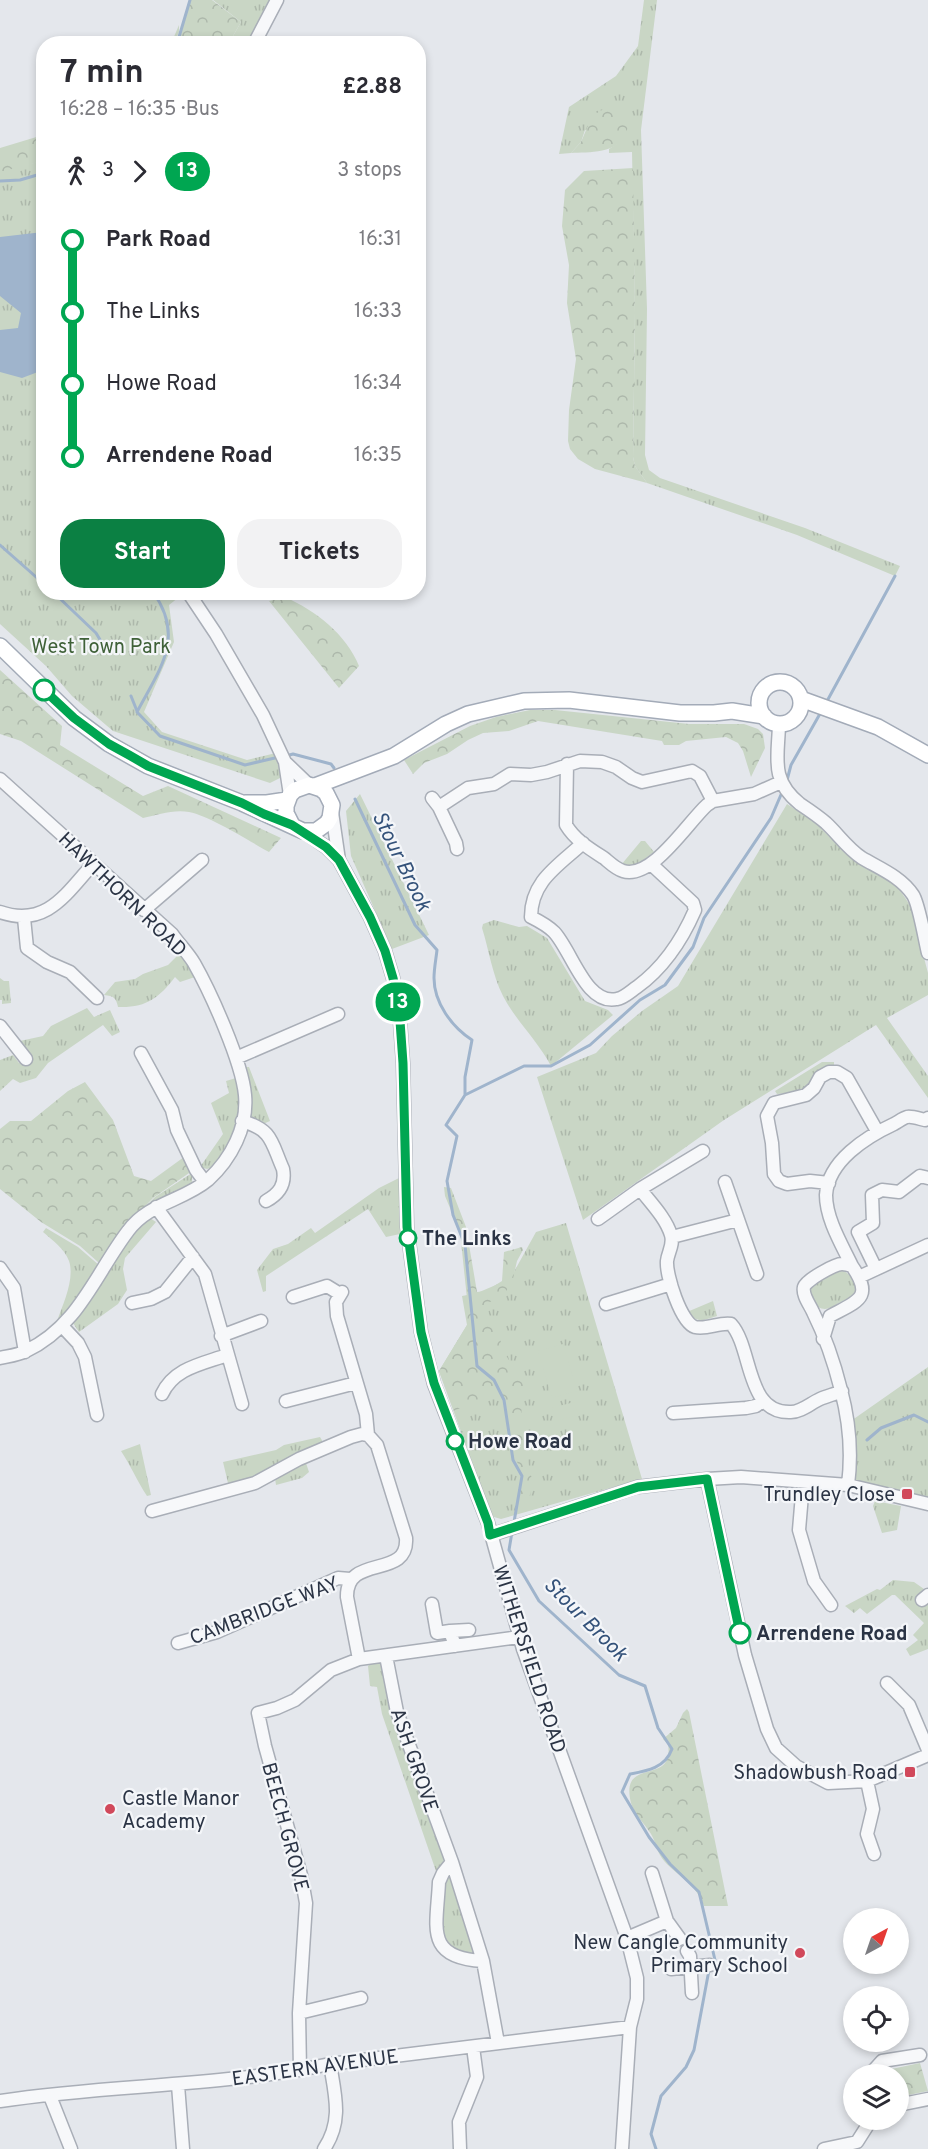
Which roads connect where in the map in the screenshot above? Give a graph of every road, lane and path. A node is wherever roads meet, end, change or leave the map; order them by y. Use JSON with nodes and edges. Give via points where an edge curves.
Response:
{"nodes":[{"id":1,"x":277,"y":0,"type":"edge"},
{"id":2,"x":258,"y":36,"type":"edge"},
{"id":3,"x":193,"y":600,"type":"edge"},
{"id":4,"x":0,"y":646,"type":"edge"},
{"id":5,"x":760,"y":696,"type":"junction"},
{"id":6,"x":800,"y":707,"type":"junction"},
{"id":7,"x":732,"y":711,"type":"junction"},
{"id":8,"x":764,"y":716,"type":"junction"},
{"id":9,"x":779,"y":725,"type":"junction"},
{"id":10,"x":928,"y":755,"type":"edge"},
{"id":11,"x":283,"y":757,"type":"junction"},
{"id":12,"x":567,"y":764,"type":"junction"},
{"id":13,"x":360,"y":770,"type":"junction"},
{"id":14,"x":0,"y":779,"type":"edge"},
{"id":15,"x":781,"y":783,"type":"junction"},
{"id":16,"x":312,"y":786,"type":"junction"},
{"id":17,"x":288,"y":798,"type":"junction"},
{"id":18,"x":713,"y":801,"type":"junction"},
{"id":19,"x":242,"y":803,"type":"junction"},
{"id":20,"x":332,"y":808,"type":"junction"},
{"id":21,"x":298,"y":828,"type":"junction"},
{"id":22,"x":583,"y":843,"type":"junction"},
{"id":23,"x":457,"y":849,"type":"dead end"},
{"id":24,"x":202,"y":860,"type":"dead end"},
{"id":25,"x":339,"y":860,"type":"junction"},
{"id":26,"x":93,"y":864,"type":"junction"},
{"id":27,"x":651,"y":864,"type":"junction"},
{"id":28,"x":144,"y":910,"type":"junction"},
{"id":29,"x":0,"y":912,"type":"edge"},
{"id":30,"x":24,"y":918,"type":"junction"},
{"id":31,"x":928,"y":953,"type":"edge"},
{"id":32,"x":97,"y":998,"type":"dead end"},
{"id":33,"x":338,"y":1014,"type":"dead end"},
{"id":34,"x":0,"y":1026,"type":"edge"},
{"id":35,"x":141,"y":1053,"type":"dead end"},
{"id":36,"x":236,"y":1058,"type":"junction"},
{"id":37,"x":26,"y":1059,"type":"dead end"},
{"id":38,"x":242,"y":1121,"type":"junction"},
{"id":39,"x":927,"y":1121,"type":"edge"},
{"id":40,"x":878,"y":1131,"type":"junction"},
{"id":41,"x":703,"y":1150,"type":"dead end"},
{"id":42,"x":928,"y":1178,"type":"edge"},
{"id":43,"x":205,"y":1182,"type":"junction"},
{"id":44,"x":725,"y":1182,"type":"dead end"},
{"id":45,"x":829,"y":1183,"type":"junction"},
{"id":46,"x":639,"y":1189,"type":"junction"},
{"id":47,"x":266,"y":1201,"type":"dead end"},
{"id":48,"x":156,"y":1207,"type":"junction"},
{"id":49,"x":598,"y":1219,"type":"dead end"},
{"id":50,"x":738,"y":1220,"type":"junction"},
{"id":51,"x":672,"y":1237,"type":"junction"},
{"id":52,"x":928,"y":1245,"type":"edge"},
{"id":53,"x":193,"y":1257,"type":"junction"},
{"id":54,"x":852,"y":1266,"type":"junction"},
{"id":55,"x":0,"y":1268,"type":"edge"},
{"id":56,"x":876,"y":1269,"type":"junction"},
{"id":57,"x":757,"y":1274,"type":"dead end"},
{"id":58,"x":859,"y":1277,"type":"junction"},
{"id":59,"x":671,"y":1284,"type":"junction"},
{"id":60,"x":293,"y":1297,"type":"dead end"},
{"id":61,"x":131,"y":1303,"type":"dead end"},
{"id":62,"x":606,"y":1304,"type":"dead end"},
{"id":63,"x":815,"y":1316,"type":"junction"},
{"id":64,"x":830,"y":1316,"type":"junction"},
{"id":65,"x":261,"y":1321,"type":"dead end"},
{"id":66,"x":62,"y":1326,"type":"junction"},
{"id":67,"x":221,"y":1336,"type":"junction"},
{"id":68,"x":823,"y":1339,"type":"junction"},
{"id":69,"x":25,"y":1352,"type":"junction"},
{"id":70,"x":227,"y":1354,"type":"junction"},
{"id":71,"x":0,"y":1358,"type":"edge"},
{"id":72,"x":356,"y":1383,"type":"junction"},
{"id":73,"x":842,"y":1391,"type":"junction"},
{"id":74,"x":163,"y":1394,"type":"dead end"},
{"id":75,"x":286,"y":1401,"type":"dead end"},
{"id":76,"x":762,"y":1401,"type":"junction"},
{"id":77,"x":242,"y":1404,"type":"dead end"},
{"id":78,"x":673,"y":1413,"type":"dead end"},
{"id":79,"x":97,"y":1415,"type":"dead end"},
{"id":80,"x":368,"y":1435,"type":"junction"},
{"id":81,"x":707,"y":1479,"type":"junction"},
{"id":82,"x":803,"y":1483,"type":"junction"},
{"id":83,"x":848,"y":1485,"type":"junction"},
{"id":84,"x":928,"y":1504,"type":"edge"},
{"id":85,"x":152,"y":1510,"type":"dead end"},
{"id":86,"x":490,"y":1535,"type":"junction"},
{"id":87,"x":350,"y":1579,"type":"junction"},
{"id":88,"x":432,"y":1604,"type":"dead end"},
{"id":89,"x":831,"y":1605,"type":"dead end"},
{"id":90,"x":469,"y":1630,"type":"dead end"},
{"id":91,"x":450,"y":1631,"type":"junction"},
{"id":92,"x":519,"y":1636,"type":"junction"},
{"id":93,"x":177,"y":1642,"type":"dead end"},
{"id":94,"x":455,"y":1646,"type":"junction"},
{"id":95,"x":386,"y":1656,"type":"junction"},
{"id":96,"x":359,"y":1659,"type":"junction"},
{"id":97,"x":887,"y":1683,"type":"dead end"},
{"id":98,"x":928,"y":1750,"type":"edge"},
{"id":99,"x":928,"y":1755,"type":"edge"},
{"id":100,"x":867,"y":1781,"type":"junction"},
{"id":101,"x":874,"y":1854,"type":"dead end"},
{"id":102,"x":452,"y":1862,"type":"junction"},
{"id":103,"x":652,"y":1873,"type":"dead end"},
{"id":104,"x":667,"y":1921,"type":"junction"},
{"id":105,"x":627,"y":1938,"type":"junction"},
{"id":106,"x":680,"y":1939,"type":"dead end"},
{"id":107,"x":687,"y":1951,"type":"dead end"},
{"id":108,"x":483,"y":1961,"type":"junction"},
{"id":109,"x":710,"y":1965,"type":"dead end"},
{"id":110,"x":691,"y":1967,"type":"junction"},
{"id":111,"x":671,"y":1968,"type":"dead end"},
{"id":112,"x":692,"y":1993,"type":"dead end"},
{"id":113,"x":361,"y":1998,"type":"dead end"},
{"id":114,"x":299,"y":2013,"type":"junction"},
{"id":115,"x":630,"y":2027,"type":"junction"},
{"id":116,"x":498,"y":2043,"type":"junction"},
{"id":117,"x":473,"y":2047,"type":"junction"},
{"id":118,"x":920,"y":2055,"type":"dead end"},
{"id":119,"x":330,"y":2064,"type":"junction"},
{"id":120,"x":879,"y":2064,"type":"edge"},
{"id":121,"x":300,"y":2070,"type":"junction"},
{"id":122,"x":178,"y":2085,"type":"junction"},
{"id":123,"x":50,"y":2096,"type":"junction"},
{"id":124,"x":928,"y":2099,"type":"edge"},
{"id":125,"x":0,"y":2101,"type":"edge"},
{"id":126,"x":909,"y":2103,"type":"edge"},
{"id":127,"x":866,"y":2130,"type":"edge"},
{"id":128,"x":858,"y":2146,"type":"edge"},
{"id":129,"x":70,"y":2149,"type":"edge"},
{"id":130,"x":183,"y":2149,"type":"edge"},
{"id":131,"x":324,"y":2149,"type":"edge"},
{"id":132,"x":459,"y":2149,"type":"edge"},
{"id":133,"x":622,"y":2149,"type":"edge"},
{"id":134,"x":824,"y":2149,"type":"edge"}],
"edges":[{"from":1,"to":2,"type":"street"},
{"from":3,"to":11,"type":"street","via":[[263,715]]},
{"from":4,"to":19,"type":"main road","via":[[57,703],[109,744],[148,766]]},
{"from":5,"to":6,"type":"main road","via":[[766,688],[789,684],[796,690]]},
{"from":5,"to":7,"type":"main road"},
{"from":5,"to":8,"type":"main road"},
{"from":6,"to":9,"type":"main road","via":[[787,724]]},
{"from":6,"to":10,"type":"main road","via":[[824,710],[878,727]]},
{"from":7,"to":8,"type":"main road"},
{"from":7,"to":13,"type":"main road","via":[[680,713],[569,700],[524,701],[468,714],[394,756]]},
{"from":8,"to":9,"type":"main road"},
{"from":9,"to":15,"type":"street","via":[[777,772]]},
{"from":11,"to":16,"type":"street"},
{"from":11,"to":17,"type":"street"},
{"from":12,"to":18,"type":"street","via":[[602,762],[642,782],[692,771],[700,776]]},
{"from":12,"to":22,"type":"street","via":[[566,825]]},
{"from":12,"to":23,"type":"street","via":[[531,775],[510,774],[494,784],[468,788],[436,802]]},
{"from":13,"to":16,"type":"main road"},
{"from":13,"to":20,"type":"main road","via":[[340,790]]},
{"from":14,"to":26,"type":"street","name":"HAWTHORN ROAD"},
{"from":15,"to":18,"type":"street","via":[[754,794]]},
{"from":15,"to":31,"type":"street","via":[[840,840],[860,857],[897,877],[915,897]]},
{"from":16,"to":17,"type":"main road","via":[[295,790]]},
{"from":16,"to":20,"type":"main road","via":[[326,793]]},
{"from":17,"to":19,"type":"main road"},
{"from":17,"to":21,"type":"main road","via":[[286,813]]},
{"from":18,"to":27,"type":"street"},
{"from":19,"to":21,"type":"main road"},
{"from":20,"to":21,"type":"main road","via":[[322,828]]},
{"from":20,"to":25,"type":"street","name":"WITHERSFIELD ROAD"},
{"from":21,"to":25,"type":"street","name":"WITHERSFIELD ROAD"},
{"from":22,"to":27,"type":"street","via":[[622,871],[640,870]]},
{"from":22,"to":27,"type":"street","via":[[542,880],[531,904],[531,917],[554,931],[591,991],[599,997],[620,999],[658,971],[695,910],[693,903]]},
{"from":24,"to":28,"type":"street"},
{"from":25,"to":86,"type":"street","name":"WITHERSFIELD ROAD","via":[[370,917],[393,978],[403,1063],[407,1227],[421,1332],[434,1383]]},
{"from":26,"to":28,"type":"street","name":"HAWTHORN ROAD"},
{"from":26,"to":30,"type":"street","via":[[56,905]]},
{"from":28,"to":36,"type":"street","name":"HAWTHORN ROAD","via":[[172,934],[194,962]]},
{"from":29,"to":30,"type":"street"},
{"from":30,"to":32,"type":"street","via":[[27,948],[70,972]]},
{"from":33,"to":36,"type":"street"},
{"from":34,"to":37,"type":"street"},
{"from":35,"to":43,"type":"street"},
{"from":36,"to":38,"type":"street","name":"HAWTHORN ROAD","via":[[245,1095]]},
{"from":38,"to":43,"type":"street","name":"HAWTHORN ROAD","via":[[230,1154]]},
{"from":38,"to":47,"type":"street","via":[[266,1131],[285,1175],[282,1189]]},
{"from":39,"to":40,"type":"street","via":[[907,1117]]},
{"from":40,"to":45,"type":"street","via":[[840,1163]]},
{"from":40,"to":45,"type":"street","via":[[847,1078],[837,1072],[820,1077],[806,1095],[774,1103],[767,1116],[774,1174],[787,1184],[810,1180]]},
{"from":41,"to":46,"type":"street"},
{"from":42,"to":56,"type":"street","via":[[920,1176],[899,1192],[882,1190],[872,1195],[873,1223],[858,1232]]},
{"from":43,"to":48,"type":"street","name":"HAWTHORN ROAD"},
{"from":44,"to":50,"type":"street"},
{"from":45,"to":54,"type":"street","via":[[826,1197],[833,1225]]},
{"from":46,"to":49,"type":"street"},
{"from":46,"to":51,"type":"street"},
{"from":48,"to":53,"type":"street"},
{"from":48,"to":66,"type":"street","name":"HAWTHORN ROAD","via":[[136,1220],[93,1287]]},
{"from":50,"to":51,"type":"street"},
{"from":50,"to":57,"type":"street"},
{"from":51,"to":59,"type":"street","via":[[667,1258]]},
{"from":52,"to":56,"type":"street"},
{"from":53,"to":61,"type":"street","via":[[165,1292]]},
{"from":53,"to":67,"type":"street","via":[[210,1286]]},
{"from":54,"to":58,"type":"street"},
{"from":54,"to":63,"type":"street","via":[[841,1264],[808,1280],[804,1294]]},
{"from":55,"to":69,"type":"street","via":[[14,1288]]},
{"from":56,"to":58,"type":"street"},
{"from":58,"to":64,"type":"street","via":[[863,1296]]},
{"from":59,"to":62,"type":"street"},
{"from":59,"to":76,"type":"street","via":[[680,1309],[694,1327],[731,1323],[738,1331]]},
{"from":60,"to":72,"type":"street","via":[[327,1286],[341,1293],[336,1302],[337,1316]]},
{"from":63,"to":64,"type":"street"},
{"from":63,"to":68,"type":"street"},
{"from":64,"to":68,"type":"street"},
{"from":65,"to":67,"type":"street"},
{"from":66,"to":69,"type":"street","name":"HAWTHORN ROAD","via":[[46,1341]]},
{"from":66,"to":79,"type":"street","via":[[85,1357]]},
{"from":67,"to":70,"type":"street"},
{"from":68,"to":73,"type":"street"},
{"from":69,"to":71,"type":"street","name":"HAWTHORN ROAD"},
{"from":70,"to":74,"type":"street","via":[[179,1372]]},
{"from":70,"to":77,"type":"street"},
{"from":72,"to":75,"type":"street"},
{"from":72,"to":80,"type":"street"},
{"from":73,"to":76,"type":"street","via":[[790,1413]]},
{"from":73,"to":83,"type":"street","via":[[851,1462]]},
{"from":76,"to":78,"type":"street","via":[[746,1408]]},
{"from":80,"to":85,"type":"street","via":[[351,1437],[298,1459],[255,1483]]},
{"from":80,"to":87,"type":"street","name":"CAMBRIDGE WAY","via":[[377,1445],[407,1548],[396,1561]]},
{"from":81,"to":82,"type":"street","via":[[741,1477]]},
{"from":81,"to":86,"type":"street","via":[[638,1487]]},
{"from":81,"to":100,"type":"street","via":[[746,1655],[776,1748],[796,1766],[828,1783]]},
{"from":82,"to":83,"type":"street"},
{"from":82,"to":89,"type":"street","via":[[799,1530],[814,1581]]},
{"from":83,"to":84,"type":"street"},
{"from":86,"to":92,"type":"street","name":"WITHERSFIELD ROAD"},
{"from":87,"to":93,"type":"street","name":"CAMBRIDGE WAY","via":[[338,1578],[217,1632]]},
{"from":87,"to":96,"type":"street","name":"CAMBRIDGE WAY","via":[[347,1597]]},
{"from":88,"to":91,"type":"street","via":[[437,1633]]},
{"from":90,"to":91,"type":"street"},
{"from":91,"to":94,"type":"street"},
{"from":92,"to":94,"type":"street"},
{"from":92,"to":105,"type":"street","name":"WITHERSFIELD ROAD"},
{"from":94,"to":95,"type":"street"},
{"from":95,"to":96,"type":"street"},
{"from":95,"to":102,"type":"street","name":"ASH GROVE","via":[[398,1712]]},
{"from":96,"to":114,"type":"street","name":"BEECH GROVE","via":[[332,1670],[295,1700],[258,1713],[306,1903]]},
{"from":97,"to":98,"type":"street","via":[[909,1705]]},
{"from":99,"to":100,"type":"street"},
{"from":100,"to":101,"type":"street","via":[[873,1809],[867,1834]]},
{"from":102,"to":108,"type":"street","name":"ASH GROVE"},
{"from":102,"to":108,"type":"street","via":[[439,1882],[437,1936],[446,1952],[456,1958]]},
{"from":103,"to":104,"type":"street"},
{"from":104,"to":105,"type":"street"},
{"from":104,"to":106,"type":"street"},
{"from":105,"to":115,"type":"street","name":"WITHERSFIELD ROAD","via":[[637,1978]]},
{"from":107,"to":110,"type":"street"},
{"from":108,"to":116,"type":"street","name":"ASH GROVE"},
{"from":109,"to":110,"type":"street"},
{"from":110,"to":111,"type":"street"},
{"from":110,"to":112,"type":"street"},
{"from":113,"to":114,"type":"street"},
{"from":114,"to":121,"type":"street","name":"BEECH GROVE"},
{"from":115,"to":116,"type":"street","name":"EASTERN AVENUE"},
{"from":115,"to":133,"type":"street","name":"WITHERSFIELD ROAD"},
{"from":116,"to":117,"type":"street","name":"EASTERN AVENUE"},
{"from":117,"to":119,"type":"street","name":"EASTERN AVENUE"},
{"from":117,"to":132,"type":"street","via":[[477,2077],[462,2110]]},
{"from":118,"to":120,"type":"street"},
{"from":119,"to":121,"type":"street","name":"EASTERN AVENUE"},
{"from":119,"to":131,"type":"street","via":[[336,2116],[333,2136]]},
{"from":121,"to":122,"type":"street","name":"EASTERN AVENUE"},
{"from":122,"to":123,"type":"street","name":"EASTERN AVENUE"},
{"from":122,"to":130,"type":"street"},
{"from":123,"to":125,"type":"street","name":"EASTERN AVENUE"},
{"from":123,"to":129,"type":"street"},
{"from":124,"to":126,"type":"street"},
{"from":127,"to":128,"type":"street"},
{"from":128,"to":134,"type":"street"}]}
